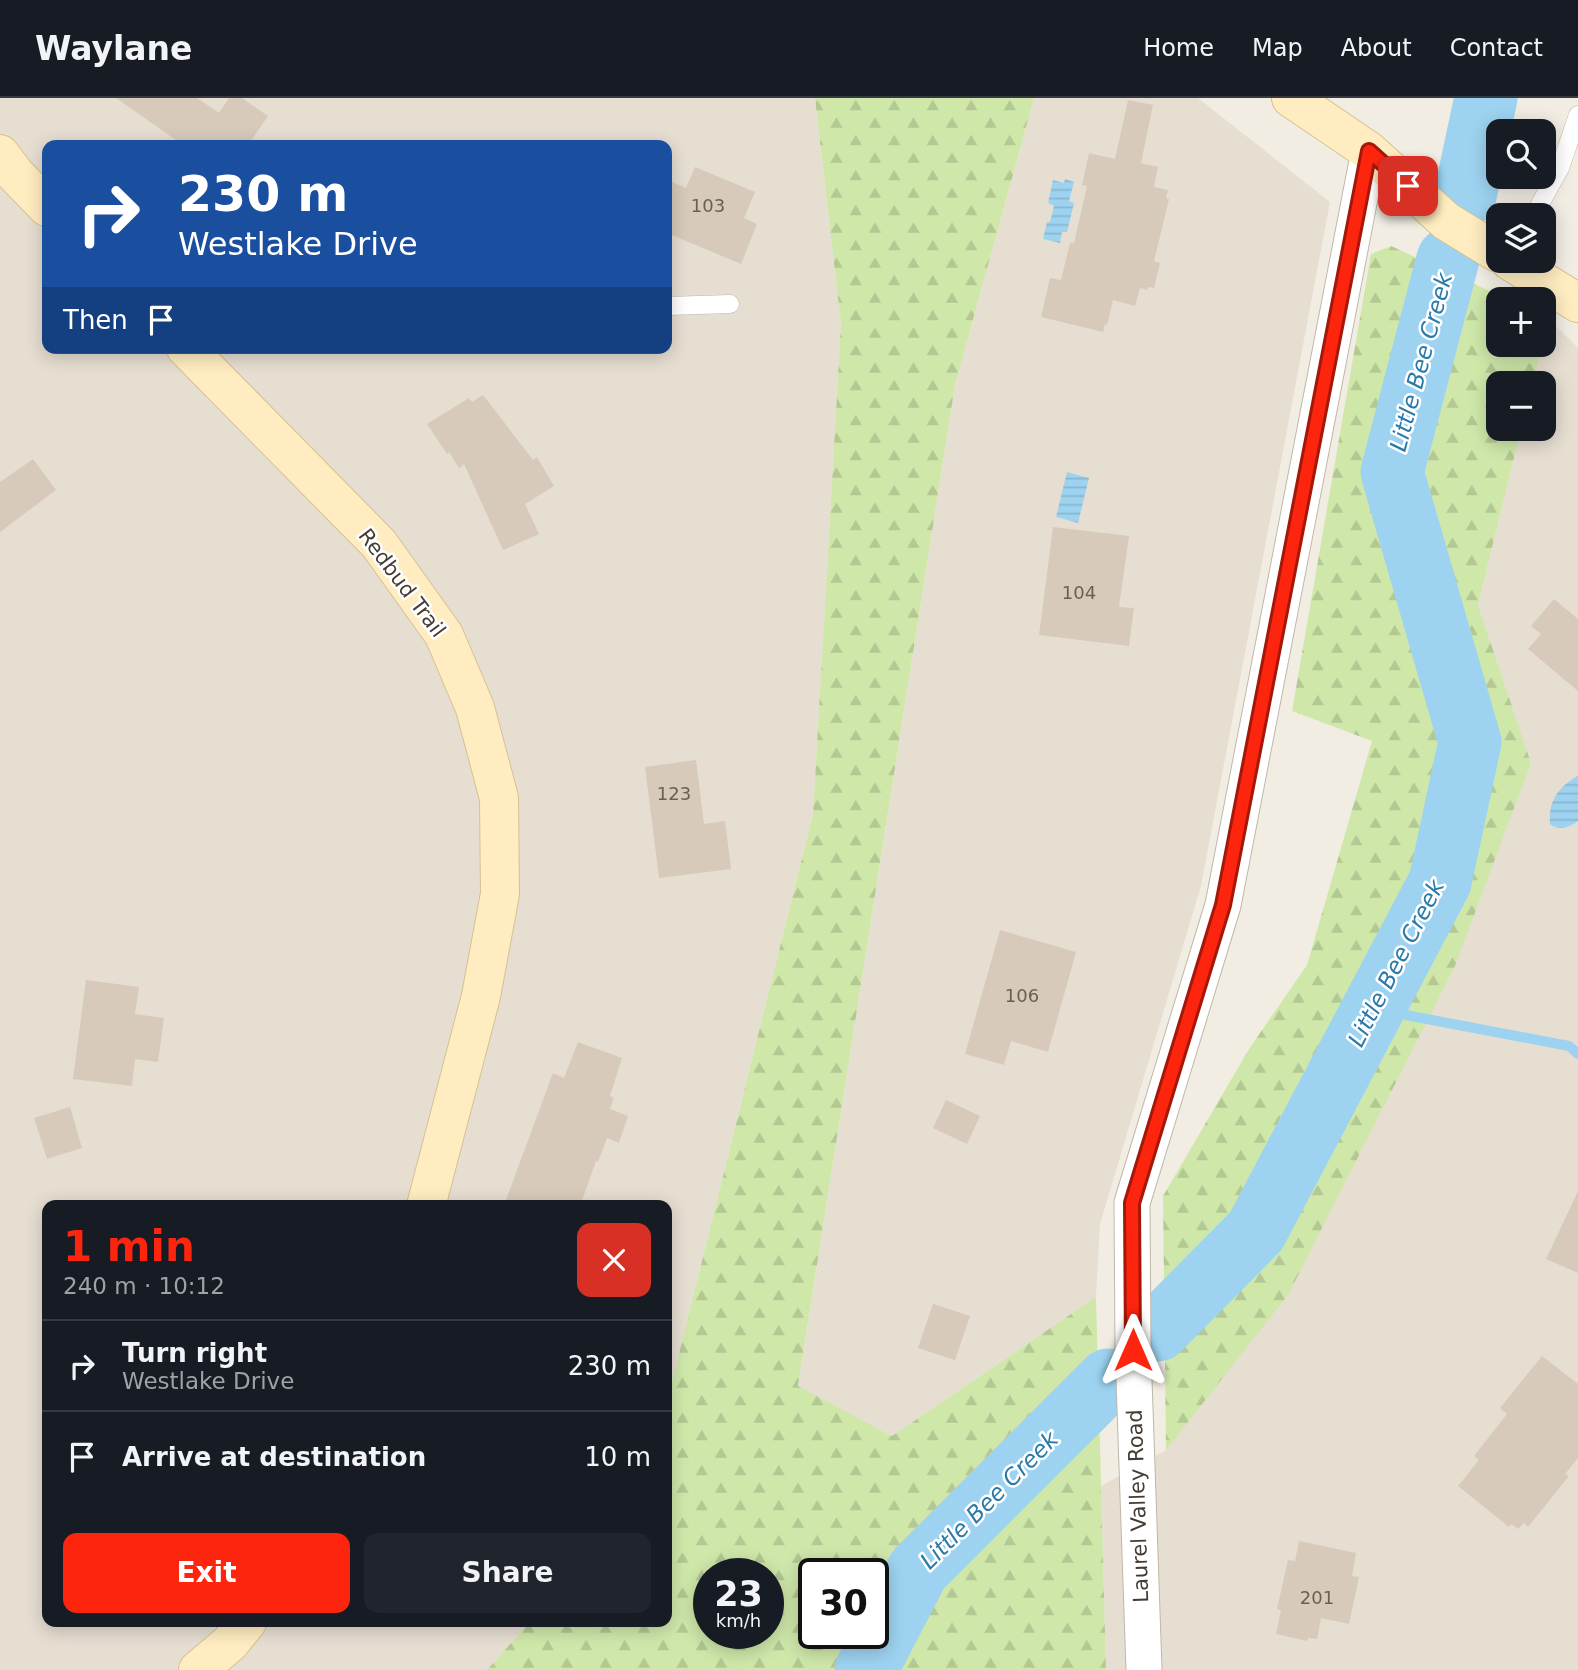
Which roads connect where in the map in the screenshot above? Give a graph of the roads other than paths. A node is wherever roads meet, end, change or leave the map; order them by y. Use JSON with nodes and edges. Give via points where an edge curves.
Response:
{"nodes":[{"id":1,"x":1291,"y":98,"type":"edge"},
{"id":2,"x":1578,"y":114,"type":"edge"},
{"id":3,"x":1369,"y":151,"type":"junction"},
{"id":4,"x":0,"y":155,"type":"edge"},
{"id":5,"x":42,"y":202,"type":"edge"},
{"id":6,"x":1541,"y":203,"type":"edge"},
{"id":7,"x":1486,"y":246,"type":"edge"},
{"id":8,"x":1529,"y":273,"type":"edge"},
{"id":9,"x":1578,"y":303,"type":"edge"},
{"id":10,"x":730,"y":304,"type":"dead end"},
{"id":11,"x":672,"y":306,"type":"edge"},
{"id":12,"x":192,"y":354,"type":"edge"},
{"id":13,"x":428,"y":1200,"type":"edge"},
{"id":14,"x":243,"y":1627,"type":"edge"},
{"id":15,"x":198,"y":1670,"type":"edge"},
{"id":16,"x":1144,"y":1670,"type":"edge"}],
"edges":[{"from":1,"to":3,"type":"street"},
{"from":2,"to":6,"type":"lane","via":[[1560,168]]},
{"from":3,"to":7,"type":"street","via":[[1446,221]]},
{"from":3,"to":16,"type":"street","name":"Laurel Valley Road","via":[[1223,905],[1132,1203]]},
{"from":4,"to":5,"type":"street"},
{"from":8,"to":9,"type":"street"},
{"from":10,"to":11,"type":"lane"},
{"from":12,"to":13,"type":"street","name":"Redbud Trail","via":[[379,544],[444,635],[475,708],[499,799],[500,894],[481,996]]},
{"from":14,"to":15,"type":"street"}]}
